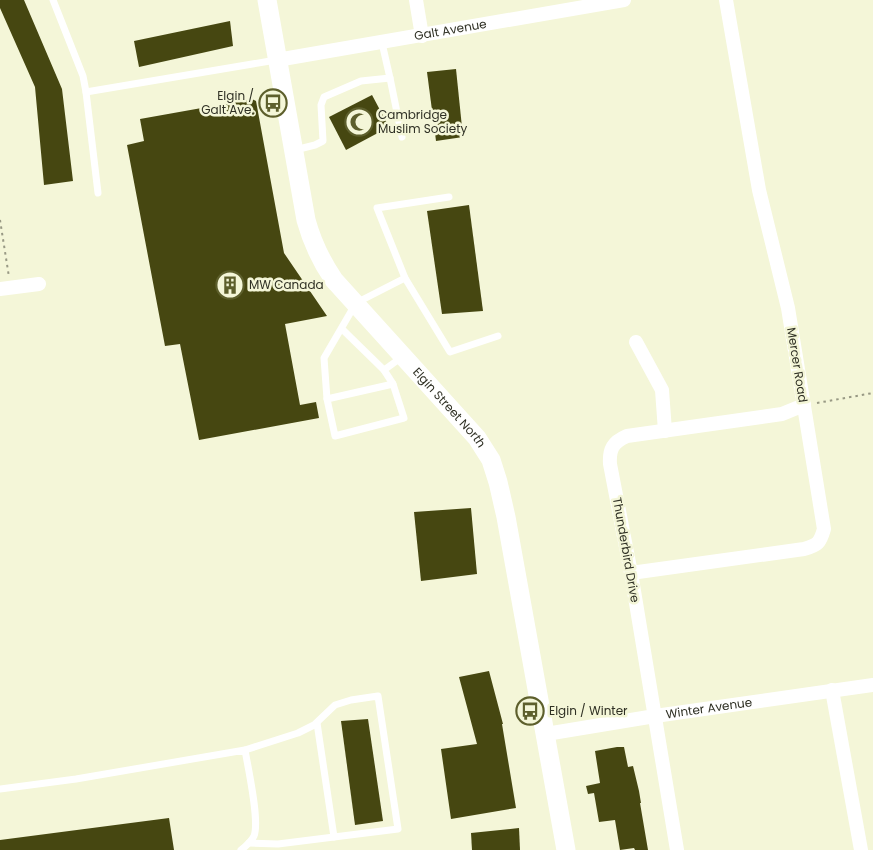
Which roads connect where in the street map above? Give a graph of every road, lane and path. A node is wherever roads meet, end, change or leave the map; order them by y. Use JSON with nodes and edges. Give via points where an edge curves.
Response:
{"nodes":[{"id":1,"x":53,"y":0,"type":"edge"},
{"id":2,"x":267,"y":0,"type":"edge"},
{"id":3,"x":416,"y":0,"type":"edge"},
{"id":4,"x":624,"y":0,"type":"edge"},
{"id":5,"x":726,"y":0,"type":"edge"},
{"id":6,"x":571,"y":4,"type":"edge"},
{"id":7,"x":422,"y":36,"type":"junction"},
{"id":8,"x":382,"y":43,"type":"junction"},
{"id":9,"x":277,"y":60,"type":"junction"},
{"id":10,"x":390,"y":78,"type":"junction"},
{"id":11,"x":86,"y":92,"type":"junction"},
{"id":12,"x":402,"y":137,"type":"dead end"},
{"id":13,"x":293,"y":150,"type":"junction"},
{"id":14,"x":98,"y":193,"type":"dead end"},
{"id":15,"x":449,"y":198,"type":"dead end"},
{"id":16,"x":0,"y":220,"type":"edge"},
{"id":17,"x":405,"y":278,"type":"junction"},
{"id":18,"x":39,"y":284,"type":"dead end"},
{"id":19,"x":5,"y":289,"type":"edge"},
{"id":20,"x":356,"y":303,"type":"junction"},
{"id":21,"x":342,"y":329,"type":"junction"},
{"id":22,"x":498,"y":336,"type":"dead end"},
{"id":23,"x":636,"y":342,"type":"dead end"},
{"id":24,"x":403,"y":356,"type":"junction"},
{"id":25,"x":384,"y":370,"type":"junction"},
{"id":26,"x":393,"y":384,"type":"junction"},
{"id":27,"x":873,"y":393,"type":"edge"},
{"id":28,"x":327,"y":399,"type":"junction"},
{"id":29,"x":810,"y":404,"type":"junction"},
{"id":30,"x":665,"y":431,"type":"junction"},
{"id":31,"x":631,"y":573,"type":"junction"},
{"id":32,"x":873,"y":685,"type":"edge"},
{"id":33,"x":832,"y":690,"type":"junction"},
{"id":34,"x":655,"y":716,"type":"junction"},
{"id":35,"x":317,"y":723,"type":"junction"},
{"id":36,"x":546,"y":734,"type":"junction"},
{"id":37,"x":245,"y":750,"type":"junction"},
{"id":38,"x":0,"y":789,"type":"edge"},
{"id":39,"x":334,"y":837,"type":"junction"},
{"id":40,"x":248,"y":843,"type":"junction"},
{"id":41,"x":241,"y":850,"type":"edge"},
{"id":42,"x":566,"y":850,"type":"edge"},
{"id":43,"x":677,"y":850,"type":"edge"},
{"id":44,"x":860,"y":850,"type":"edge"}],
"edges":[{"from":1,"to":11,"type":"lane","via":[[83,76]]},
{"from":2,"to":9,"type":"street","name":"Elgin Street North"},
{"from":3,"to":7,"type":"street"},
{"from":4,"to":6,"type":"street","name":"Galt Avenue"},
{"from":5,"to":29,"type":"street","name":"Mercer Road","via":[[759,190]]},
{"from":6,"to":7,"type":"street","name":"Galt Avenue"},
{"from":7,"to":8,"type":"street","name":"Galt Avenue"},
{"from":8,"to":9,"type":"street","name":"Galt Avenue"},
{"from":8,"to":10,"type":"lane"},
{"from":9,"to":11,"type":"lane"},
{"from":9,"to":13,"type":"street","name":"Elgin Street North"},
{"from":10,"to":12,"type":"lane"},
{"from":10,"to":13,"type":"lane","via":[[361,81],[324,98],[321,105],[323,142]]},
{"from":11,"to":14,"type":"lane"},
{"from":13,"to":20,"type":"street","name":"Elgin Street North","via":[[310,237],[334,280]]},
{"from":15,"to":17,"type":"lane","via":[[377,208]]},
{"from":16,"to":19,"type":"path","via":[[8,263]]},
{"from":17,"to":20,"type":"lane"},
{"from":17,"to":22,"type":"lane","via":[[450,352]]},
{"from":18,"to":19,"type":"street"},
{"from":20,"to":21,"type":"lane"},
{"from":20,"to":24,"type":"street","name":"Elgin Street North"},
{"from":21,"to":25,"type":"lane"},
{"from":21,"to":28,"type":"lane","via":[[324,358]]},
{"from":23,"to":30,"type":"street","via":[[662,390]]},
{"from":24,"to":25,"type":"lane"},
{"from":24,"to":36,"type":"street","name":"Elgin Street North","via":[[477,438],[491,460],[506,517]]},
{"from":25,"to":26,"type":"lane"},
{"from":26,"to":28,"type":"lane"},
{"from":26,"to":28,"type":"lane","via":[[404,418],[335,436]]},
{"from":27,"to":29,"type":"path"},
{"from":29,"to":30,"type":"street","name":"Thunderbird Drive","via":[[782,414]]},
{"from":29,"to":31,"type":"street","name":"Mercer Road","via":[[824,529],[816,545]]},
{"from":30,"to":31,"type":"street","name":"Thunderbird Drive","via":[[627,436],[617,440],[611,449],[610,464]]},
{"from":31,"to":34,"type":"street","name":"Thunderbird Drive"},
{"from":32,"to":33,"type":"street","name":"Winter Avenue"},
{"from":33,"to":34,"type":"street","name":"Winter Avenue"},
{"from":33,"to":44,"type":"street"},
{"from":34,"to":36,"type":"street","name":"Winter Avenue"},
{"from":34,"to":43,"type":"street","name":"Thunderbird Drive"},
{"from":35,"to":37,"type":"lane","via":[[298,734]]},
{"from":35,"to":39,"type":"lane"},
{"from":35,"to":39,"type":"lane","via":[[335,705],[378,696],[398,829]]},
{"from":36,"to":42,"type":"street","name":"Elgin Street North"},
{"from":37,"to":38,"type":"lane"},
{"from":37,"to":40,"type":"lane","via":[[256,820],[254,834]]},
{"from":39,"to":40,"type":"lane","via":[[278,844]]},
{"from":40,"to":41,"type":"lane"}]}
